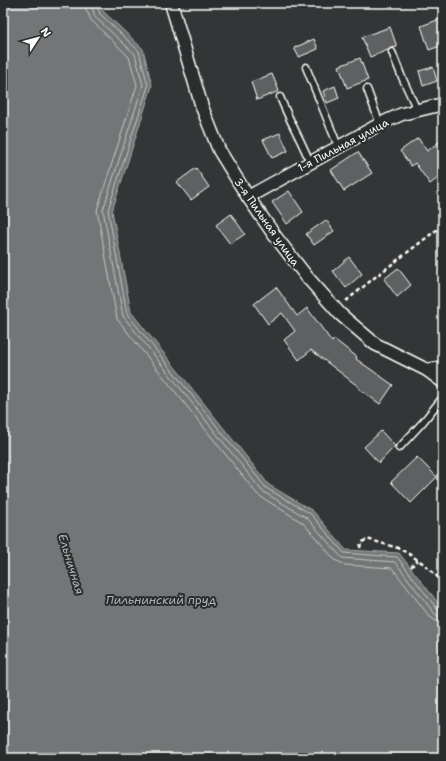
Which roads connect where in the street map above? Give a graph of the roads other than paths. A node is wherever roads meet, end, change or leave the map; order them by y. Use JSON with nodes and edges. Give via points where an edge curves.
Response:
{"nodes":[{"id":1,"x":172,"y":3,"type":"edge"},
{"id":2,"x":392,"y":52,"type":"dead end"},
{"id":3,"x":306,"y":67,"type":"dead end"},
{"id":4,"x":367,"y":89,"type":"dead end"},
{"id":5,"x":280,"y":97,"type":"dead end"},
{"id":6,"x":443,"y":104,"type":"edge"},
{"id":7,"x":417,"y":110,"type":"junction"},
{"id":8,"x":380,"y":124,"type":"junction"},
{"id":9,"x":338,"y":146,"type":"junction"},
{"id":10,"x":310,"y":162,"type":"junction"},
{"id":11,"x":248,"y":197,"type":"junction"},
{"id":12,"x":443,"y":367,"type":"edge"},
{"id":13,"x":427,"y":370,"type":"junction"},
{"id":14,"x":443,"y":382,"type":"edge"},
{"id":15,"x":443,"y":397,"type":"edge"},
{"id":16,"x":399,"y":448,"type":"dead end"}],
"edges":[{"from":1,"to":11,"type":"street","name":"3-я Пильная улица","via":[[210,129],[219,150]]},
{"from":2,"to":7,"type":"lane"},
{"from":3,"to":9,"type":"lane"},
{"from":4,"to":8,"type":"lane"},
{"from":5,"to":10,"type":"lane"},
{"from":6,"to":7,"type":"street","name":"1-я Пильная улица"},
{"from":7,"to":8,"type":"street","name":"1-я Пильная улица"},
{"from":8,"to":9,"type":"street","name":"1-я Пильная улица"},
{"from":9,"to":10,"type":"street","name":"1-я Пильная улица"},
{"from":10,"to":11,"type":"street","name":"1-я Пильная улица"},
{"from":11,"to":13,"type":"street","name":"3-я Пильная улица","via":[[284,248],[336,310],[375,344]]},
{"from":12,"to":13,"type":"street"},
{"from":13,"to":14,"type":"street","name":"3-я Пильная улица"},
{"from":15,"to":16,"type":"lane"}]}
